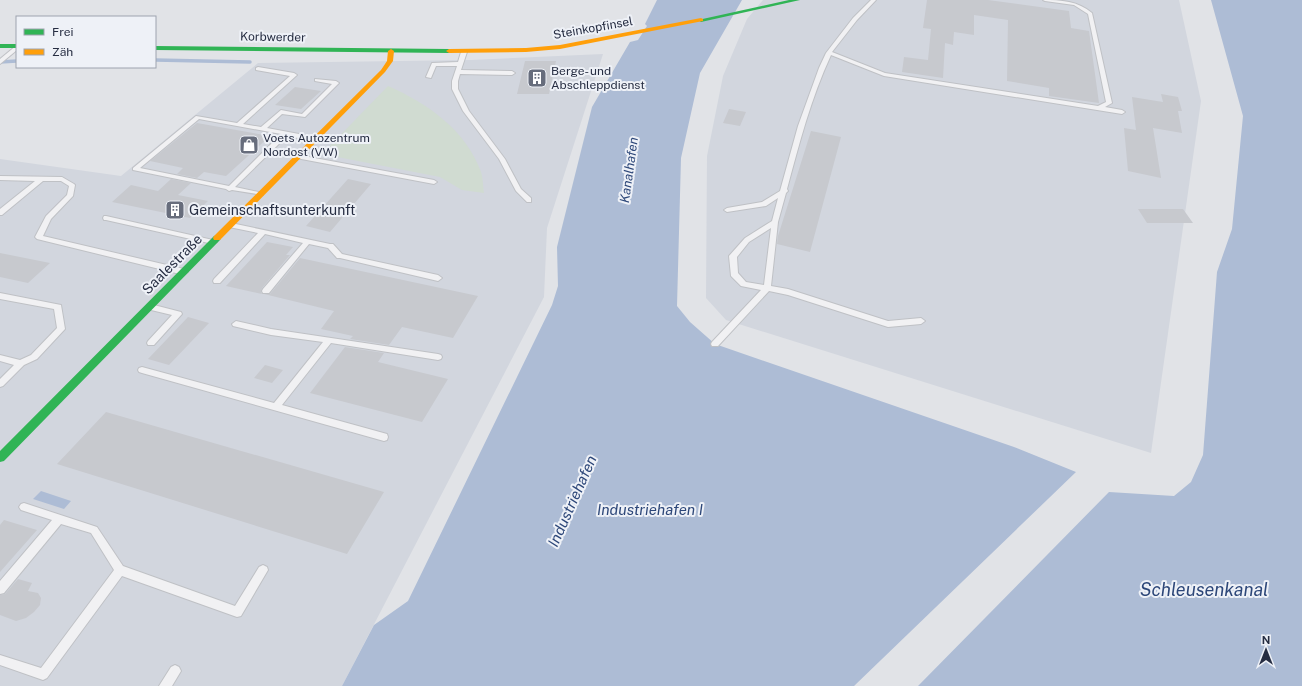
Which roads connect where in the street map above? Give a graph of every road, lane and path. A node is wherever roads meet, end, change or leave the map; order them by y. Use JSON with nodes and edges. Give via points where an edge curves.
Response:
{"nodes":[{"id":1,"x":797,"y":0,"type":"edge"},
{"id":2,"x":874,"y":0,"type":"edge"},
{"id":3,"x":1045,"y":0,"type":"edge"},
{"id":4,"x":0,"y":46,"type":"edge"},
{"id":5,"x":16,"y":46,"type":"edge"},
{"id":6,"x":16,"y":47,"type":"edge"},
{"id":7,"x":156,"y":48,"type":"edge"},
{"id":8,"x":391,"y":51,"type":"junction"},
{"id":9,"x":464,"y":52,"type":"junction"},
{"id":10,"x":829,"y":52,"type":"junction"},
{"id":11,"x":1,"y":61,"type":"edge"},
{"id":12,"x":460,"y":64,"type":"junction"},
{"id":13,"x":258,"y":69,"type":"dead end"},
{"id":14,"x":457,"y":72,"type":"junction"},
{"id":15,"x":512,"y":73,"type":"dead end"},
{"id":16,"x":429,"y":77,"type":"dead end"},
{"id":17,"x":316,"y":80,"type":"dead end"},
{"id":18,"x":1099,"y":108,"type":"junction"},
{"id":19,"x":1122,"y":112,"type":"dead end"},
{"id":20,"x":239,"y":124,"type":"junction"},
{"id":21,"x":262,"y":129,"type":"junction"},
{"id":22,"x":286,"y":133,"type":"junction"},
{"id":23,"x":315,"y":139,"type":"junction"},
{"id":24,"x":298,"y":157,"type":"junction"},
{"id":25,"x":0,"y":178,"type":"edge"},
{"id":26,"x":42,"y":178,"type":"junction"},
{"id":27,"x":434,"y":182,"type":"dead end"},
{"id":28,"x":229,"y":189,"type":"junction"},
{"id":29,"x":785,"y":191,"type":"junction"},
{"id":30,"x":261,"y":194,"type":"junction"},
{"id":31,"x":529,"y":200,"type":"dead end"},
{"id":32,"x":727,"y":210,"type":"dead end"},
{"id":33,"x":0,"y":212,"type":"edge"},
{"id":34,"x":106,"y":218,"type":"dead end"},
{"id":35,"x":775,"y":222,"type":"junction"},
{"id":36,"x":231,"y":225,"type":"junction"},
{"id":37,"x":263,"y":232,"type":"junction"},
{"id":38,"x":308,"y":241,"type":"junction"},
{"id":39,"x":213,"y":242,"type":"junction"},
{"id":40,"x":184,"y":272,"type":"junction"},
{"id":41,"x":438,"y":278,"type":"dead end"},
{"id":42,"x":217,"y":281,"type":"dead end"},
{"id":43,"x":767,"y":288,"type":"junction"},
{"id":44,"x":266,"y":291,"type":"dead end"},
{"id":45,"x":0,"y":296,"type":"edge"},
{"id":46,"x":149,"y":307,"type":"junction"},
{"id":47,"x":921,"y":322,"type":"dead end"},
{"id":48,"x":236,"y":324,"type":"dead end"},
{"id":49,"x":329,"y":340,"type":"junction"},
{"id":50,"x":151,"y":342,"type":"dead end"},
{"id":51,"x":715,"y":344,"type":"dead end"},
{"id":52,"x":438,"y":357,"type":"dead end"},
{"id":53,"x":0,"y":358,"type":"edge"},
{"id":54,"x":21,"y":363,"type":"junction"},
{"id":55,"x":142,"y":370,"type":"dead end"},
{"id":56,"x":0,"y":384,"type":"edge"},
{"id":57,"x":276,"y":407,"type":"junction"},
{"id":58,"x":384,"y":437,"type":"dead end"},
{"id":59,"x":0,"y":458,"type":"edge"},
{"id":60,"x":24,"y":507,"type":"dead end"},
{"id":61,"x":59,"y":518,"type":"junction"},
{"id":62,"x":120,"y":570,"type":"junction"},
{"id":63,"x":263,"y":570,"type":"dead end"},
{"id":64,"x":0,"y":589,"type":"edge"},
{"id":65,"x":0,"y":660,"type":"edge"},
{"id":66,"x":175,"y":671,"type":"dead end"},
{"id":67,"x":165,"y":686,"type":"edge"}],
"edges":[{"from":1,"to":9,"type":"main road","name":"Steinkopfinsel","via":[[566,46]]},
{"from":2,"to":10,"type":"lane"},
{"from":3,"to":18,"type":"lane","via":[[1075,4],[1090,13],[1109,103]]},
{"from":4,"to":5,"type":"main road"},
{"from":6,"to":11,"type":"lane"},
{"from":7,"to":8,"type":"main road","name":"Korbwerder"},
{"from":8,"to":9,"type":"main road","name":"Steinkopfinsel"},
{"from":8,"to":23,"type":"main road","name":"Saalestraße","via":[[387,66]]},
{"from":9,"to":12,"type":"lane"},
{"from":10,"to":18,"type":"lane","via":[[884,74]]},
{"from":10,"to":29,"type":"lane","via":[[801,126]]},
{"from":12,"to":14,"type":"lane"},
{"from":12,"to":16,"type":"lane","via":[[434,64]]},
{"from":13,"to":20,"type":"lane","via":[[294,75]]},
{"from":14,"to":15,"type":"lane"},
{"from":14,"to":31,"type":"lane","via":[[455,90],[507,166],[518,190]]},
{"from":17,"to":21,"type":"lane","via":[[336,83],[303,116],[281,112]]},
{"from":18,"to":19,"type":"lane"},
{"from":20,"to":21,"type":"lane"},
{"from":20,"to":28,"type":"lane","via":[[198,117],[136,169]]},
{"from":21,"to":22,"type":"lane"},
{"from":22,"to":23,"type":"lane"},
{"from":22,"to":28,"type":"lane"},
{"from":23,"to":24,"type":"main road","name":"Saalestraße"},
{"from":24,"to":27,"type":"lane"},
{"from":24,"to":30,"type":"main road","name":"Saalestraße"},
{"from":25,"to":26,"type":"lane"},
{"from":26,"to":33,"type":"lane"},
{"from":26,"to":40,"type":"lane","via":[[62,179],[72,185],[70,196],[48,218],[39,237]]},
{"from":28,"to":30,"type":"lane"},
{"from":29,"to":32,"type":"lane","via":[[764,204]]},
{"from":29,"to":35,"type":"lane"},
{"from":30,"to":36,"type":"main road","name":"Saalestraße"},
{"from":34,"to":39,"type":"lane"},
{"from":35,"to":43,"type":"lane"},
{"from":35,"to":43,"type":"lane","via":[[747,240],[733,256],[734,274],[744,284]]},
{"from":36,"to":37,"type":"lane"},
{"from":36,"to":39,"type":"main road","name":"Saalestraße"},
{"from":37,"to":38,"type":"lane"},
{"from":37,"to":42,"type":"lane"},
{"from":38,"to":41,"type":"lane","via":[[330,246],[340,256]]},
{"from":38,"to":44,"type":"lane"},
{"from":39,"to":40,"type":"main road","name":"Saalestraße"},
{"from":40,"to":46,"type":"main road","name":"Saalestraße"},
{"from":43,"to":47,"type":"lane","via":[[788,292],[888,324]]},
{"from":43,"to":51,"type":"lane"},
{"from":45,"to":54,"type":"lane","via":[[58,307],[61,329],[34,357]]},
{"from":46,"to":50,"type":"lane","via":[[178,314]]},
{"from":46,"to":59,"type":"main road","name":"Saalestraße"},
{"from":48,"to":49,"type":"lane"},
{"from":49,"to":52,"type":"lane"},
{"from":49,"to":57,"type":"lane"},
{"from":53,"to":54,"type":"lane"},
{"from":54,"to":56,"type":"lane"},
{"from":55,"to":57,"type":"lane"},
{"from":57,"to":58,"type":"lane"},
{"from":60,"to":61,"type":"lane"},
{"from":61,"to":62,"type":"lane","via":[[94,530]]},
{"from":61,"to":64,"type":"lane"},
{"from":62,"to":63,"type":"lane","via":[[236,612]]},
{"from":62,"to":65,"type":"lane","via":[[43,674]]},
{"from":66,"to":67,"type":"lane"}]}
